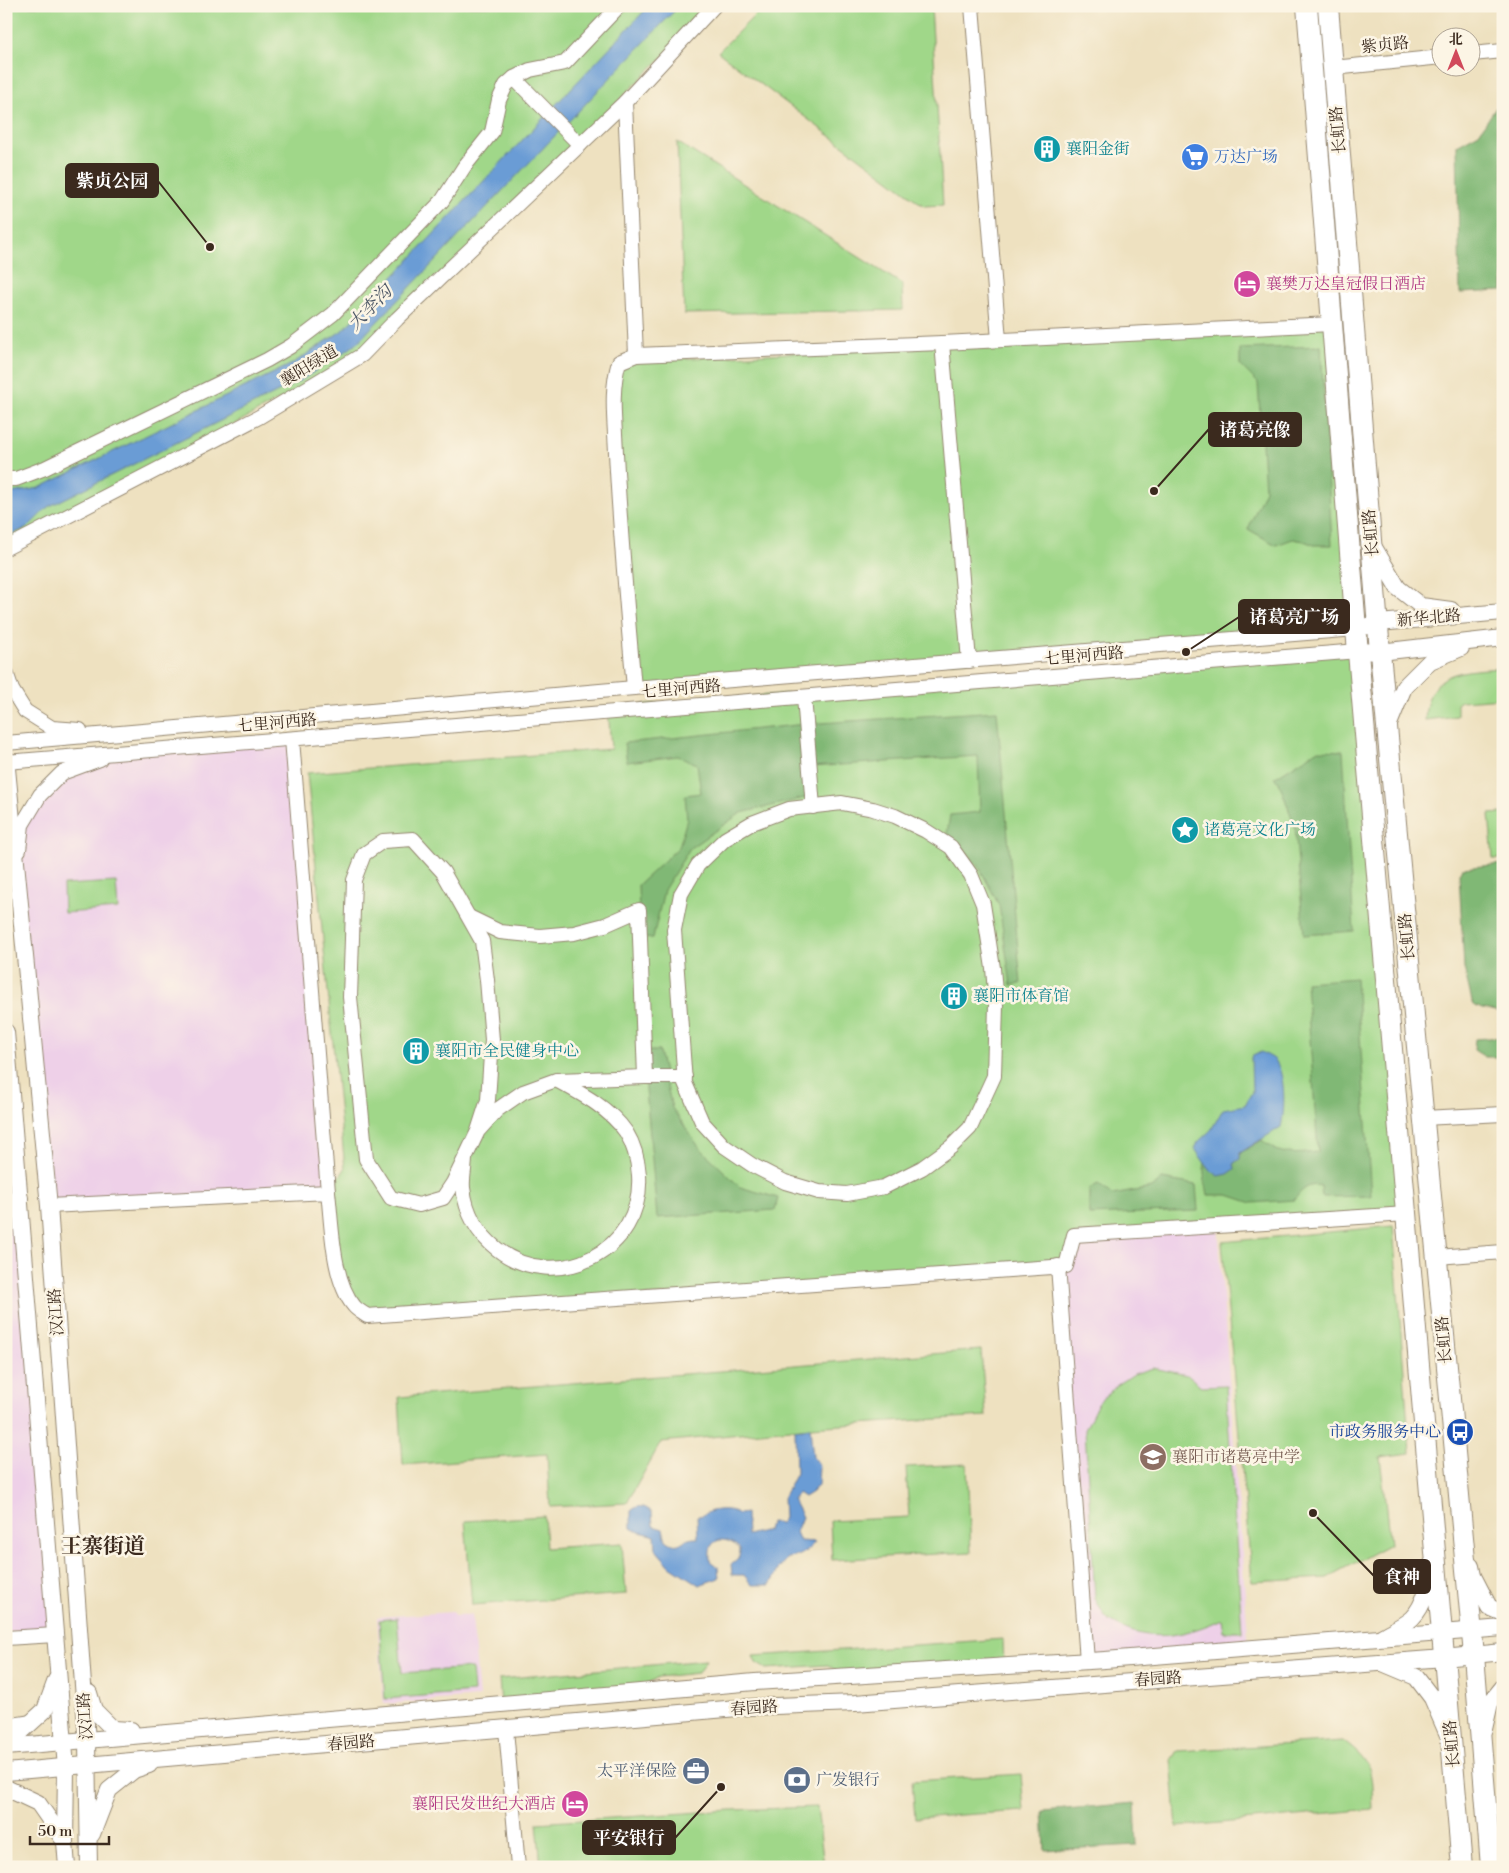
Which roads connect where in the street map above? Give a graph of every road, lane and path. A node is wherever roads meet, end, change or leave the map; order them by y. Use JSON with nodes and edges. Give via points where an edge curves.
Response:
{"nodes":[{"id":1,"x":619,"y":6,"type":"edge"},
{"id":2,"x":714,"y":6,"type":"edge"},
{"id":3,"x":972,"y":6,"type":"edge"},
{"id":4,"x":1307,"y":6,"type":"edge"},
{"id":5,"x":1328,"y":6,"type":"edge"},
{"id":6,"x":1503,"y":51,"type":"edge"},
{"id":7,"x":1482,"y":53,"type":"edge"},
{"id":8,"x":1432,"y":58,"type":"edge"},
{"id":9,"x":1333,"y":68,"type":"junction"},
{"id":10,"x":514,"y":78,"type":"junction"},
{"id":11,"x":625,"y":102,"type":"junction"},
{"id":12,"x":1503,"y":132,"type":"edge"},
{"id":13,"x":1503,"y":137,"type":"edge"},
{"id":14,"x":578,"y":142,"type":"junction"},
{"id":15,"x":1332,"y":324,"type":"junction"},
{"id":16,"x":999,"y":340,"type":"junction"},
{"id":17,"x":942,"y":343,"type":"junction"},
{"id":18,"x":636,"y":355,"type":"junction"},
{"id":19,"x":6,"y":479,"type":"edge"},
{"id":20,"x":1372,"y":544,"type":"junction"},
{"id":21,"x":6,"y":548,"type":"edge"},
{"id":22,"x":1503,"y":612,"type":"edge"},
{"id":23,"x":1475,"y":614,"type":"junction"},
{"id":24,"x":1379,"y":623,"type":"junction"},
{"id":25,"x":1356,"y":629,"type":"junction"},
{"id":26,"x":1503,"y":638,"type":"edge"},
{"id":27,"x":1478,"y":641,"type":"junction"},
{"id":28,"x":1358,"y":651,"type":"junction"},
{"id":29,"x":1380,"y":652,"type":"junction"},
{"id":30,"x":969,"y":661,"type":"junction"},
{"id":31,"x":6,"y":672,"type":"edge"},
{"id":32,"x":634,"y":688,"type":"junction"},
{"id":33,"x":804,"y":697,"type":"junction"},
{"id":34,"x":1388,"y":729,"type":"junction"},
{"id":35,"x":115,"y":734,"type":"junction"},
{"id":36,"x":292,"y":739,"type":"junction"},
{"id":37,"x":6,"y":743,"type":"edge"},
{"id":38,"x":115,"y":753,"type":"junction"},
{"id":39,"x":6,"y":758,"type":"edge"},
{"id":40,"x":6,"y":762,"type":"edge"},
{"id":41,"x":813,"y":807,"type":"junction"},
{"id":42,"x":17,"y":870,"type":"junction"},
{"id":43,"x":468,"y":917,"type":"junction"},
{"id":44,"x":6,"y":1032,"type":"edge"},
{"id":45,"x":645,"y":1077,"type":"junction"},
{"id":46,"x":685,"y":1077,"type":"junction"},
{"id":47,"x":556,"y":1080,"type":"junction"},
{"id":48,"x":1503,"y":1114,"type":"edge"},
{"id":49,"x":1423,"y":1118,"type":"junction"},
{"id":50,"x":478,"y":1131,"type":"junction"},
{"id":51,"x":465,"y":1158,"type":"junction"},
{"id":52,"x":328,"y":1192,"type":"junction"},
{"id":53,"x":13,"y":1198,"type":"edge"},
{"id":54,"x":49,"y":1206,"type":"junction"},
{"id":55,"x":1406,"y":1214,"type":"junction"},
{"id":56,"x":1503,"y":1252,"type":"edge"},
{"id":57,"x":1436,"y":1257,"type":"junction"},
{"id":58,"x":1058,"y":1266,"type":"junction"},
{"id":59,"x":1461,"y":1519,"type":"junction"},
{"id":60,"x":1432,"y":1520,"type":"junction"},
{"id":61,"x":1503,"y":1613,"type":"edge"},
{"id":62,"x":1503,"y":1628,"type":"edge"},
{"id":63,"x":1472,"y":1630,"type":"junction"},
{"id":64,"x":1442,"y":1633,"type":"junction"},
{"id":65,"x":55,"y":1635,"type":"junction"},
{"id":66,"x":6,"y":1638,"type":"edge"},
{"id":67,"x":1379,"y":1638,"type":"junction"},
{"id":68,"x":1503,"y":1652,"type":"edge"},
{"id":69,"x":1474,"y":1655,"type":"junction"},
{"id":70,"x":1444,"y":1658,"type":"junction"},
{"id":71,"x":1087,"y":1661,"type":"junction"},
{"id":72,"x":1381,"y":1662,"type":"junction"},
{"id":73,"x":82,"y":1669,"type":"junction"},
{"id":74,"x":58,"y":1673,"type":"junction"},
{"id":75,"x":1503,"y":1687,"type":"edge"},
{"id":76,"x":32,"y":1722,"type":"junction"},
{"id":77,"x":6,"y":1726,"type":"edge"},
{"id":78,"x":506,"y":1729,"type":"junction"},
{"id":79,"x":169,"y":1734,"type":"junction"},
{"id":80,"x":6,"y":1738,"type":"edge"},
{"id":81,"x":87,"y":1741,"type":"junction"},
{"id":82,"x":64,"y":1743,"type":"junction"},
{"id":83,"x":1481,"y":1743,"type":"junction"},
{"id":84,"x":1452,"y":1744,"type":"junction"},
{"id":85,"x":6,"y":1747,"type":"edge"},
{"id":86,"x":164,"y":1759,"type":"junction"},
{"id":87,"x":89,"y":1766,"type":"junction"},
{"id":88,"x":66,"y":1768,"type":"junction"},
{"id":89,"x":6,"y":1772,"type":"edge"},
{"id":90,"x":6,"y":1788,"type":"edge"},
{"id":91,"x":65,"y":1842,"type":"junction"},
{"id":92,"x":88,"y":1843,"type":"junction"},
{"id":93,"x":67,"y":1867,"type":"edge"},
{"id":94,"x":89,"y":1867,"type":"edge"},
{"id":95,"x":518,"y":1867,"type":"edge"},
{"id":96,"x":1462,"y":1867,"type":"edge"},
{"id":97,"x":1491,"y":1867,"type":"edge"}],
"edges":[{"from":1,"to":10,"type":"street","via":[[565,63],[530,70]]},
{"from":2,"to":11,"type":"street","name":"襄阳绿道"},
{"from":3,"to":16,"type":"street"},
{"from":4,"to":15,"type":"highway","name":"长虹路"},
{"from":5,"to":9,"type":"highway","name":"长虹路"},
{"from":6,"to":7,"type":"street"},
{"from":8,"to":9,"type":"street","name":"紫贞路"},
{"from":9,"to":20,"type":"highway","name":"长虹路"},
{"from":10,"to":14,"type":"street"},
{"from":10,"to":19,"type":"street","name":"襄阳绿道","via":[[506,85],[499,100],[492,132],[442,201],[334,314],[267,360],[45,468]]},
{"from":11,"to":14,"type":"street","name":"襄阳绿道"},
{"from":11,"to":18,"type":"street"},
{"from":12,"to":13,"type":"street"},
{"from":14,"to":21,"type":"street","name":"襄阳绿道","via":[[362,355],[259,416]]},
{"from":15,"to":16,"type":"street"},
{"from":15,"to":25,"type":"highway","name":"长虹路"},
{"from":16,"to":17,"type":"street"},
{"from":17,"to":18,"type":"street"},
{"from":17,"to":30,"type":"street"},
{"from":18,"to":32,"type":"street","via":[[619,362],[614,376],[619,510]]},
{"from":20,"to":23,"type":"main road","via":[[1398,588],[1422,606]]},
{"from":20,"to":24,"type":"highway","name":"长虹路"},
{"from":22,"to":23,"type":"main road","name":"新华北路"},
{"from":23,"to":24,"type":"main road","name":"新华北路"},
{"from":24,"to":25,"type":"main road","name":"新华北路"},
{"from":24,"to":29,"type":"highway","name":"长虹路"},
{"from":25,"to":28,"type":"highway","name":"长虹路"},
{"from":25,"to":30,"type":"street","name":"七里河西路"},
{"from":26,"to":27,"type":"main road","name":"新华北路"},
{"from":27,"to":29,"type":"main road","name":"新华北路"},
{"from":27,"to":34,"type":"main road","via":[[1430,661],[1404,687]]},
{"from":28,"to":29,"type":"main road","name":"新华北路"},
{"from":28,"to":33,"type":"street","name":"七里河西路"},
{"from":28,"to":55,"type":"highway","name":"长虹路"},
{"from":29,"to":34,"type":"highway","name":"长虹路"},
{"from":30,"to":32,"type":"street","name":"七里河西路"},
{"from":31,"to":35,"type":"street","via":[[25,711],[52,728]]},
{"from":32,"to":35,"type":"street","name":"七里河西路"},
{"from":33,"to":36,"type":"street","name":"七里河西路"},
{"from":33,"to":41,"type":"street"},
{"from":34,"to":49,"type":"highway","name":"长虹路"},
{"from":35,"to":37,"type":"street","name":"七里河西路"},
{"from":36,"to":38,"type":"street","name":"七里河西路"},
{"from":36,"to":52,"type":"street"},
{"from":38,"to":40,"type":"street","name":"七里河西路"},
{"from":38,"to":42,"type":"street","via":[[62,773],[40,795],[22,825]]},
{"from":39,"to":40,"type":"main road","name":"汉江路"},
{"from":40,"to":42,"type":"main road","name":"汉江路"},
{"from":41,"to":46,"type":"street","via":[[789,809],[752,823],[725,839],[698,865],[681,894],[674,930]]},
{"from":41,"to":46,"type":"street","via":[[842,804],[895,816],[951,847],[971,875],[983,904],[996,1005],[994,1076],[980,1109],[970,1128],[922,1168],[884,1187],[847,1194],[819,1192],[785,1182],[724,1146],[702,1122]]},
{"from":42,"to":54,"type":"main road","name":"汉江路"},
{"from":43,"to":45,"type":"street","via":[[500,932],[540,936],[597,927],[638,910]]},
{"from":43,"to":50,"type":"street","via":[[482,941],[492,1040],[488,1100]]},
{"from":43,"to":51,"type":"street","via":[[443,872],[413,839],[383,841],[364,854],[354,880],[350,997],[366,1158],[391,1198],[419,1205],[443,1198]]},
{"from":44,"to":53,"type":"main road","name":"汉江路"},
{"from":45,"to":46,"type":"street"},
{"from":45,"to":47,"type":"street"},
{"from":47,"to":50,"type":"street","via":[[523,1092],[497,1110]]},
{"from":47,"to":51,"type":"street","via":[[606,1111],[626,1133],[638,1160],[639,1189],[632,1217],[616,1241],[592,1258],[565,1268],[535,1267],[508,1257],[485,1239],[470,1215],[463,1186]]},
{"from":48,"to":49,"type":"street"},
{"from":49,"to":57,"type":"highway","name":"长虹路"},
{"from":50,"to":51,"type":"street"},
{"from":52,"to":54,"type":"street"},
{"from":52,"to":58,"type":"street","via":[[342,1287],[354,1307],[367,1316]]},
{"from":53,"to":65,"type":"main road","name":"汉江路"},
{"from":54,"to":73,"type":"main road","name":"汉江路"},
{"from":55,"to":58,"type":"street","via":[[1074,1235],[1066,1266]]},
{"from":55,"to":60,"type":"highway","name":"长虹路"},
{"from":56,"to":57,"type":"street"},
{"from":57,"to":59,"type":"highway","name":"长虹路"},
{"from":58,"to":71,"type":"street"},
{"from":59,"to":61,"type":"main road","via":[[1473,1576],[1488,1607]]},
{"from":59,"to":63,"type":"highway","name":"长虹路"},
{"from":60,"to":64,"type":"highway","name":"长虹路"},
{"from":60,"to":67,"type":"main road","via":[[1430,1576],[1424,1598],[1412,1618]]},
{"from":62,"to":63,"type":"main road","name":"春园路"},
{"from":63,"to":64,"type":"main road","name":"春园路"},
{"from":63,"to":69,"type":"highway","name":"长虹路"},
{"from":64,"to":67,"type":"main road","name":"春园路"},
{"from":64,"to":70,"type":"highway","name":"长虹路"},
{"from":65,"to":66,"type":"street"},
{"from":65,"to":74,"type":"main road","name":"汉江路"},
{"from":67,"to":71,"type":"main road","name":"春园路"},
{"from":68,"to":69,"type":"main road","name":"春园路"},
{"from":69,"to":70,"type":"main road","name":"春园路"},
{"from":69,"to":83,"type":"highway","name":"长虹路"},
{"from":70,"to":72,"type":"main road","name":"春园路"},
{"from":70,"to":84,"type":"highway","name":"长虹路"},
{"from":71,"to":79,"type":"main road","name":"春园路","via":[[755,1682]]},
{"from":72,"to":78,"type":"main road","name":"春园路","via":[[750,1707]]},
{"from":72,"to":84,"type":"main road","via":[[1416,1677],[1432,1698]]},
{"from":73,"to":79,"type":"main road","via":[[94,1710],[112,1729]]},
{"from":73,"to":81,"type":"main road","name":"汉江路"},
{"from":74,"to":76,"type":"main road","via":[[45,1710]]},
{"from":74,"to":82,"type":"main road","name":"汉江路"},
{"from":75,"to":83,"type":"main road","via":[[1490,1703]]},
{"from":76,"to":77,"type":"street"},
{"from":76,"to":80,"type":"main road"},
{"from":78,"to":86,"type":"main road","name":"春园路"},
{"from":78,"to":95,"type":"street"},
{"from":79,"to":81,"type":"main road","name":"春园路"},
{"from":81,"to":82,"type":"main road","name":"春园路"},
{"from":81,"to":87,"type":"main road","name":"汉江路"},
{"from":82,"to":85,"type":"main road","name":"春园路"},
{"from":82,"to":88,"type":"main road","name":"汉江路"},
{"from":83,"to":97,"type":"highway","name":"长虹路"},
{"from":84,"to":96,"type":"highway","name":"长虹路"},
{"from":86,"to":87,"type":"main road","name":"春园路"},
{"from":86,"to":92,"type":"main road","via":[[134,1770],[109,1790]]},
{"from":87,"to":88,"type":"main road","name":"春园路"},
{"from":87,"to":92,"type":"main road","name":"汉江路"},
{"from":88,"to":89,"type":"main road","name":"春园路"},
{"from":88,"to":91,"type":"main road","name":"汉江路"},
{"from":90,"to":91,"type":"main road","via":[[38,1803]]},
{"from":91,"to":93,"type":"main road","name":"汉江路"},
{"from":92,"to":94,"type":"main road","name":"汉江路"}]}
